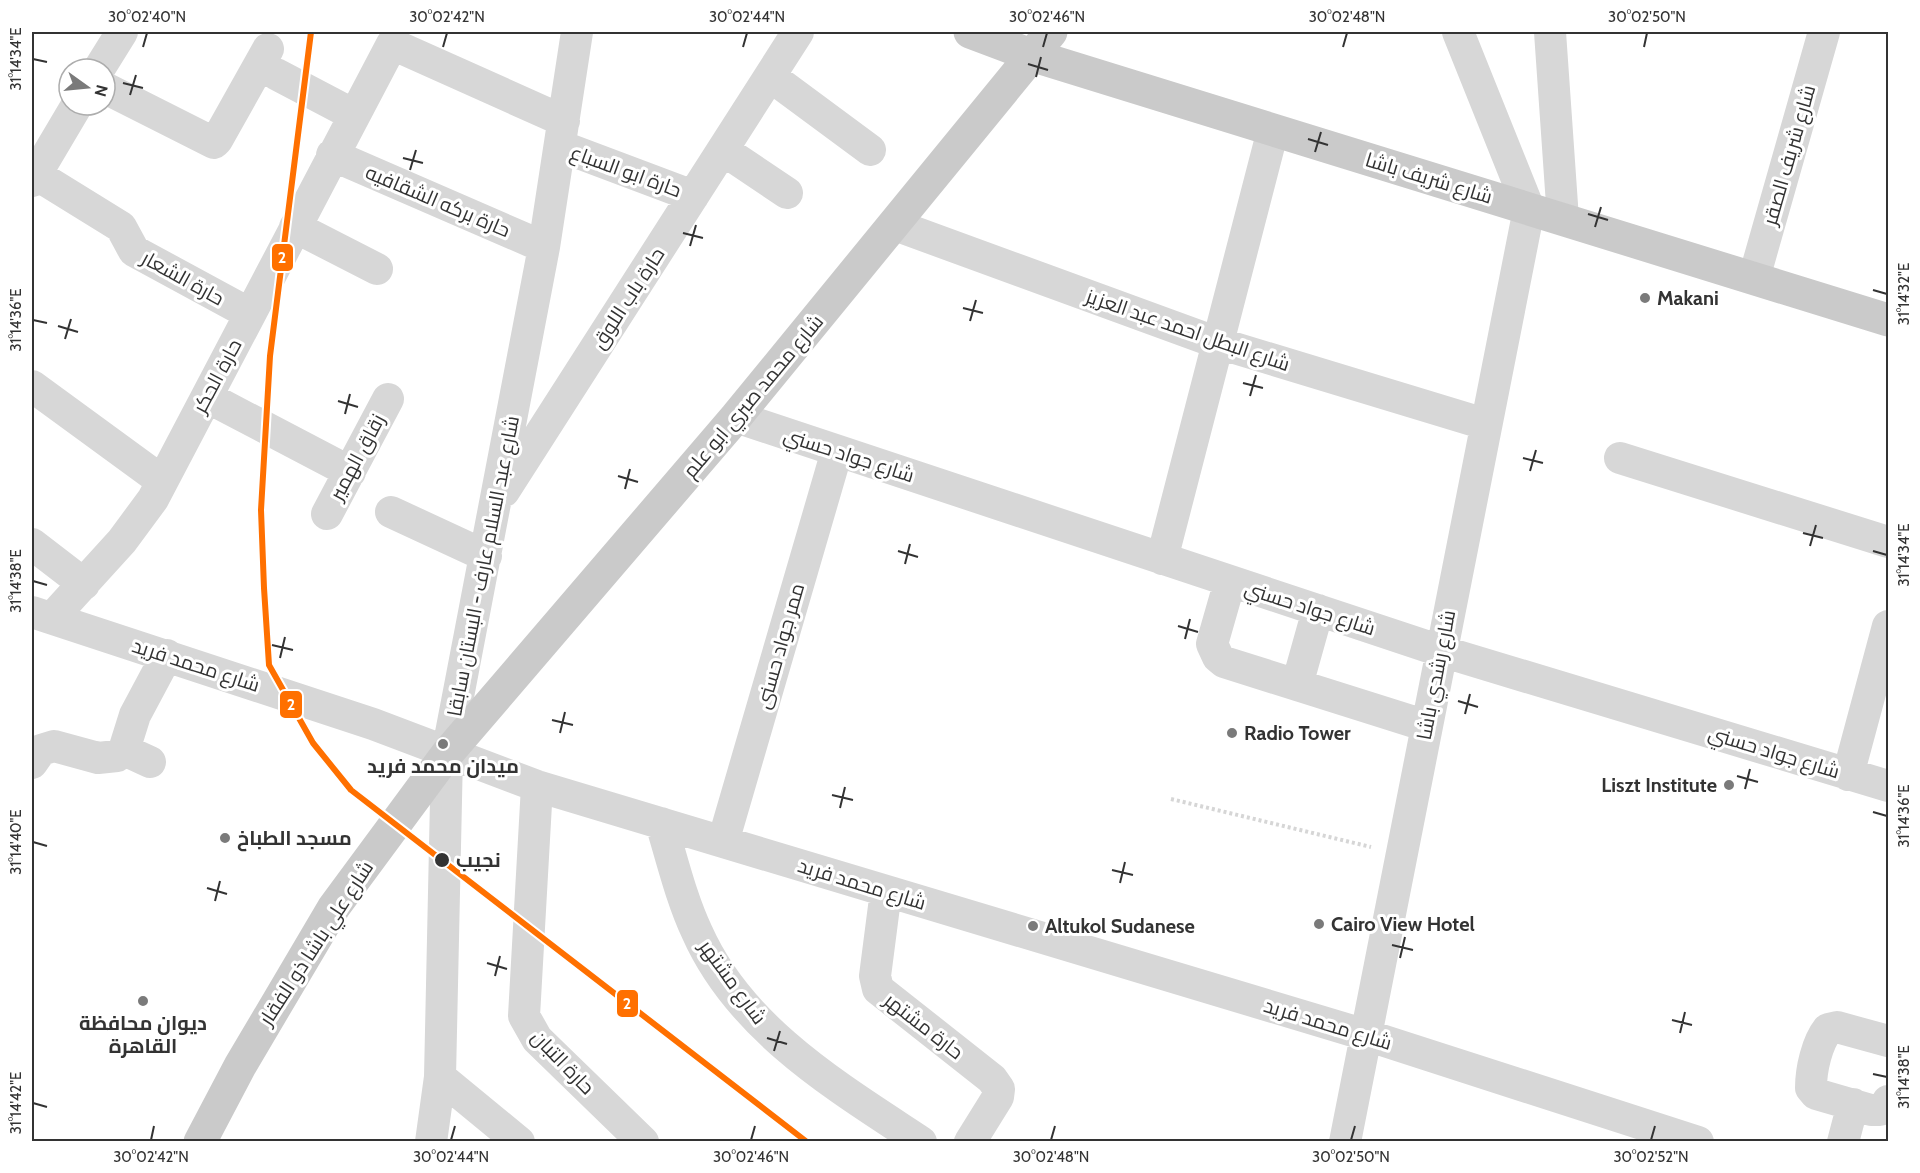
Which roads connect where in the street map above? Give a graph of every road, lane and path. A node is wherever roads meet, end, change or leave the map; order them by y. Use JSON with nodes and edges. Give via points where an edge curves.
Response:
{"nodes":[{"id":1,"x":121,"y":32,"type":"edge"},
{"id":2,"x":577,"y":32,"type":"edge"},
{"id":3,"x":798,"y":32,"type":"edge"},
{"id":4,"x":970,"y":32,"type":"edge"},
{"id":5,"x":1458,"y":32,"type":"edge"},
{"id":6,"x":1550,"y":32,"type":"edge"},
{"id":7,"x":1824,"y":32,"type":"edge"},
{"id":8,"x":379,"y":38,"type":"edge"},
{"id":9,"x":1041,"y":43,"type":"edge"},
{"id":10,"x":106,"y":57,"type":"edge"},
{"id":11,"x":770,"y":76,"type":"junction"},
{"id":12,"x":117,"y":94,"type":"edge"},
{"id":13,"x":354,"y":115,"type":"junction"},
{"id":14,"x":70,"y":117,"type":"edge"},
{"id":15,"x":1274,"y":130,"type":"junction"},
{"id":16,"x":562,"y":133,"type":"junction"},
{"id":17,"x":723,"y":150,"type":"junction"},
{"id":18,"x":870,"y":150,"type":"dead end"},
{"id":19,"x":332,"y":155,"type":"junction"},
{"id":20,"x":33,"y":176,"type":"edge"},
{"id":21,"x":787,"y":193,"type":"dead end"},
{"id":22,"x":693,"y":196,"type":"junction"},
{"id":23,"x":1529,"y":209,"type":"junction"},
{"id":24,"x":1563,"y":219,"type":"junction"},
{"id":25,"x":895,"y":225,"type":"junction"},
{"id":26,"x":295,"y":227,"type":"junction"},
{"id":27,"x":544,"y":247,"type":"junction"},
{"id":28,"x":378,"y":269,"type":"dead end"},
{"id":29,"x":1754,"y":278,"type":"junction"},
{"id":30,"x":250,"y":314,"type":"junction"},
{"id":31,"x":1888,"y":320,"type":"edge"},
{"id":32,"x":1218,"y":343,"type":"junction"},
{"id":33,"x":32,"y":386,"type":"edge"},
{"id":34,"x":207,"y":397,"type":"junction"},
{"id":35,"x":388,"y":399,"type":"dead end"},
{"id":36,"x":736,"y":417,"type":"junction"},
{"id":37,"x":1485,"y":424,"type":"junction"},
{"id":38,"x":837,"y":451,"type":"junction"},
{"id":39,"x":1620,"y":458,"type":"dead end"},
{"id":40,"x":350,"y":472,"type":"junction"},
{"id":41,"x":162,"y":481,"type":"junction"},
{"id":42,"x":496,"y":504,"type":"junction"},
{"id":43,"x":391,"y":513,"type":"dead end"},
{"id":44,"x":327,"y":514,"type":"dead end"},
{"id":45,"x":1888,"y":542,"type":"edge"},
{"id":46,"x":32,"y":544,"type":"edge"},
{"id":47,"x":486,"y":556,"type":"junction"},
{"id":48,"x":1162,"y":559,"type":"junction"},
{"id":49,"x":1230,"y":582,"type":"junction"},
{"id":50,"x":84,"y":584,"type":"junction"},
{"id":51,"x":1318,"y":610,"type":"junction"},
{"id":52,"x":42,"y":615,"type":"edge"},
{"id":53,"x":1888,"y":626,"type":"edge"},
{"id":54,"x":1441,"y":651,"type":"junction"},
{"id":55,"x":167,"y":655,"type":"junction"},
{"id":56,"x":1297,"y":685,"type":"junction"},
{"id":57,"x":1427,"y":726,"type":"junction"},
{"id":58,"x":447,"y":754,"type":"junction"},
{"id":59,"x":32,"y":763,"type":"edge"},
{"id":60,"x":1848,"y":775,"type":"junction"},
{"id":61,"x":537,"y":786,"type":"junction"},
{"id":62,"x":1888,"y":786,"type":"edge"},
{"id":63,"x":1170,"y":799,"type":"dead end"},
{"id":64,"x":661,"y":823,"type":"junction"},
{"id":65,"x":723,"y":842,"type":"junction"},
{"id":66,"x":1401,"y":854,"type":"junction"},
{"id":67,"x":886,"y":891,"type":"junction"},
{"id":68,"x":1366,"y":1035,"type":"junction"},
{"id":69,"x":1888,"y":1041,"type":"edge"},
{"id":70,"x":440,"y":1077,"type":"junction"},
{"id":71,"x":1888,"y":1101,"type":"edge"},
{"id":72,"x":1853,"y":1104,"type":"junction"},
{"id":73,"x":1698,"y":1141,"type":"edge"},
{"id":74,"x":200,"y":1142,"type":"edge"},
{"id":75,"x":431,"y":1142,"type":"edge"},
{"id":76,"x":519,"y":1142,"type":"edge"},
{"id":77,"x":643,"y":1142,"type":"edge"},
{"id":78,"x":921,"y":1142,"type":"edge"},
{"id":79,"x":970,"y":1142,"type":"edge"},
{"id":80,"x":1345,"y":1142,"type":"edge"},
{"id":81,"x":1843,"y":1142,"type":"edge"}],
"edges":[{"from":1,"to":10,"type":"street"},
{"from":2,"to":16,"type":"street","name":"شارع عبد السلام عارف - البستان سابقا"},
{"from":3,"to":11,"type":"street","name":"حارة باب اللوق"},
{"from":4,"to":9,"type":"main road","name":"شارع شريف باشا"},
{"from":5,"to":23,"type":"street"},
{"from":6,"to":24,"type":"street"},
{"from":7,"to":29,"type":"street","name":"شارع شريف الصقر"},
{"from":8,"to":13,"type":"street","name":"حارة الحكر"},
{"from":8,"to":16,"type":"street","name":"حارة الحكر"},
{"from":9,"to":15,"type":"main road","name":"شارع شريف باشا"},
{"from":9,"to":25,"type":"main road","name":"شارع محمد صبري ابو علم"},
{"from":11,"to":17,"type":"street","name":"حارة باب اللوق"},
{"from":11,"to":18,"type":"street"},
{"from":12,"to":13,"type":"street","via":[[214,143],[272,62]]},
{"from":13,"to":19,"type":"street","name":"حارة الحكر"},
{"from":14,"to":20,"type":"street"},
{"from":15,"to":23,"type":"main road","name":"شارع شريف باشا"},
{"from":15,"to":32,"type":"street"},
{"from":16,"to":22,"type":"street","name":"حارة ابو السباع"},
{"from":16,"to":27,"type":"street","name":"شارع عبد السلام عارف - البستان سابقا"},
{"from":17,"to":21,"type":"street"},
{"from":17,"to":22,"type":"street","name":"حارة باب اللوق"},
{"from":19,"to":26,"type":"street","name":"حارة الحكر"},
{"from":19,"to":27,"type":"street","name":"حارة بركه الشقافيه"},
{"from":20,"to":30,"type":"street","name":"حارة الشعار","via":[[121,227],[134,251]]},
{"from":22,"to":42,"type":"street","name":"حارة باب اللوق"},
{"from":23,"to":24,"type":"main road","name":"شارع شريف باشا"},
{"from":23,"to":37,"type":"street","name":"شارع رشدي باشا"},
{"from":24,"to":29,"type":"main road","name":"شارع شريف باشا"},
{"from":25,"to":32,"type":"street","name":"شارع البطل احمد عبد العزيز"},
{"from":25,"to":36,"type":"main road","name":"شارع محمد صبري ابو علم"},
{"from":26,"to":28,"type":"street"},
{"from":26,"to":30,"type":"street","name":"حارة الحكر"},
{"from":27,"to":42,"type":"street","name":"شارع عبد السلام عارف - البستان سابقا"},
{"from":29,"to":31,"type":"main road","name":"شارع شريف باشا"},
{"from":30,"to":34,"type":"street","name":"حارة الحكر"},
{"from":32,"to":37,"type":"street","name":"شارع البطل احمد عبد العزيز"},
{"from":32,"to":48,"type":"street"},
{"from":33,"to":41,"type":"street"},
{"from":34,"to":40,"type":"street"},
{"from":34,"to":41,"type":"street","name":"حارة الحكر"},
{"from":35,"to":40,"type":"street","name":"زقاق الهمير"},
{"from":36,"to":38,"type":"street","name":"شارع جواد حسني"},
{"from":36,"to":58,"type":"main road","name":"شارع محمد صبري ابو علم"},
{"from":37,"to":54,"type":"street","name":"شارع رشدي باشا"},
{"from":38,"to":48,"type":"street","name":"شارع جواد حسني"},
{"from":38,"to":65,"type":"street","name":"ممر جواد حسنى"},
{"from":39,"to":45,"type":"street"},
{"from":40,"to":44,"type":"street","name":"زقاق الهمير"},
{"from":41,"to":50,"type":"street","name":"حارة الحكر","via":[[140,519]]},
{"from":42,"to":47,"type":"street","name":"شارع عبد السلام عارف - البستان سابقا"},
{"from":43,"to":47,"type":"street"},
{"from":46,"to":50,"type":"street"},
{"from":47,"to":58,"type":"street","name":"شارع عبد السلام عارف - البستان سابقا"},
{"from":48,"to":49,"type":"street","name":"شارع جواد حسني"},
{"from":49,"to":51,"type":"street","name":"شارع جواد حسني"},
{"from":49,"to":56,"type":"street","via":[[1213,651],[1224,662]]},
{"from":50,"to":52,"type":"street","name":"حارة الحكر"},
{"from":51,"to":54,"type":"street","name":"شارع جواد حسني"},
{"from":51,"to":56,"type":"street"},
{"from":52,"to":55,"type":"street","name":"شارع محمد فريد"},
{"from":53,"to":60,"type":"street"},
{"from":54,"to":57,"type":"street","name":"شارع رشدي باشا"},
{"from":54,"to":60,"type":"street","name":"شارع جواد حسني"},
{"from":55,"to":58,"type":"street","name":"شارع محمد فريد","via":[[373,724]]},
{"from":55,"to":59,"type":"street","via":[[135,715],[137,756],[107,759],[54,746],[41,750]]},
{"from":56,"to":57,"type":"street"},
{"from":57,"to":66,"type":"street","name":"شارع رشدي باشا"},
{"from":58,"to":61,"type":"street","name":"شارع محمد فريد"},
{"from":58,"to":70,"type":"street","name":"شارع عبد السلام عارف - البستان سابقا"},
{"from":58,"to":74,"type":"main road","name":"شارع علي باشا ذو الفقار","via":[[334,907],[268,1015]]},
{"from":60,"to":62,"type":"street","name":"شارع جواد حسني"},
{"from":61,"to":64,"type":"street","name":"شارع محمد فريد"},
{"from":61,"to":77,"type":"street","name":"حارة التبان","via":[[524,1016],[537,1039]]},
{"from":63,"to":66,"type":"path"},
{"from":64,"to":65,"type":"street","name":"شارع محمد فريد"},
{"from":64,"to":78,"type":"street","name":"شارع مشتهر","via":[[696,931],[706,952],[744,1002],[800,1060]]},
{"from":65,"to":67,"type":"street","name":"شارع محمد فريد"},
{"from":66,"to":68,"type":"street","name":"شارع رشدي باشا"},
{"from":67,"to":68,"type":"street","name":"شارع محمد فريد"},
{"from":67,"to":79,"type":"street","name":"حارة مشتهر","via":[[875,976],[878,989],[992,1079],[999,1089]]},
{"from":68,"to":73,"type":"street","name":"شارع محمد فريد"},
{"from":68,"to":80,"type":"street","name":"شارع رشدي باشا"},
{"from":69,"to":72,"type":"street","via":[[1837,1027],[1828,1029],[1822,1037],[1811,1088],[1816,1094]]},
{"from":70,"to":75,"type":"street","name":"شارع عبد السلام عارف - البستان سابقا"},
{"from":70,"to":76,"type":"street"},
{"from":71,"to":72,"type":"street","via":[[1880,1110]]},
{"from":72,"to":81,"type":"street"}]}
